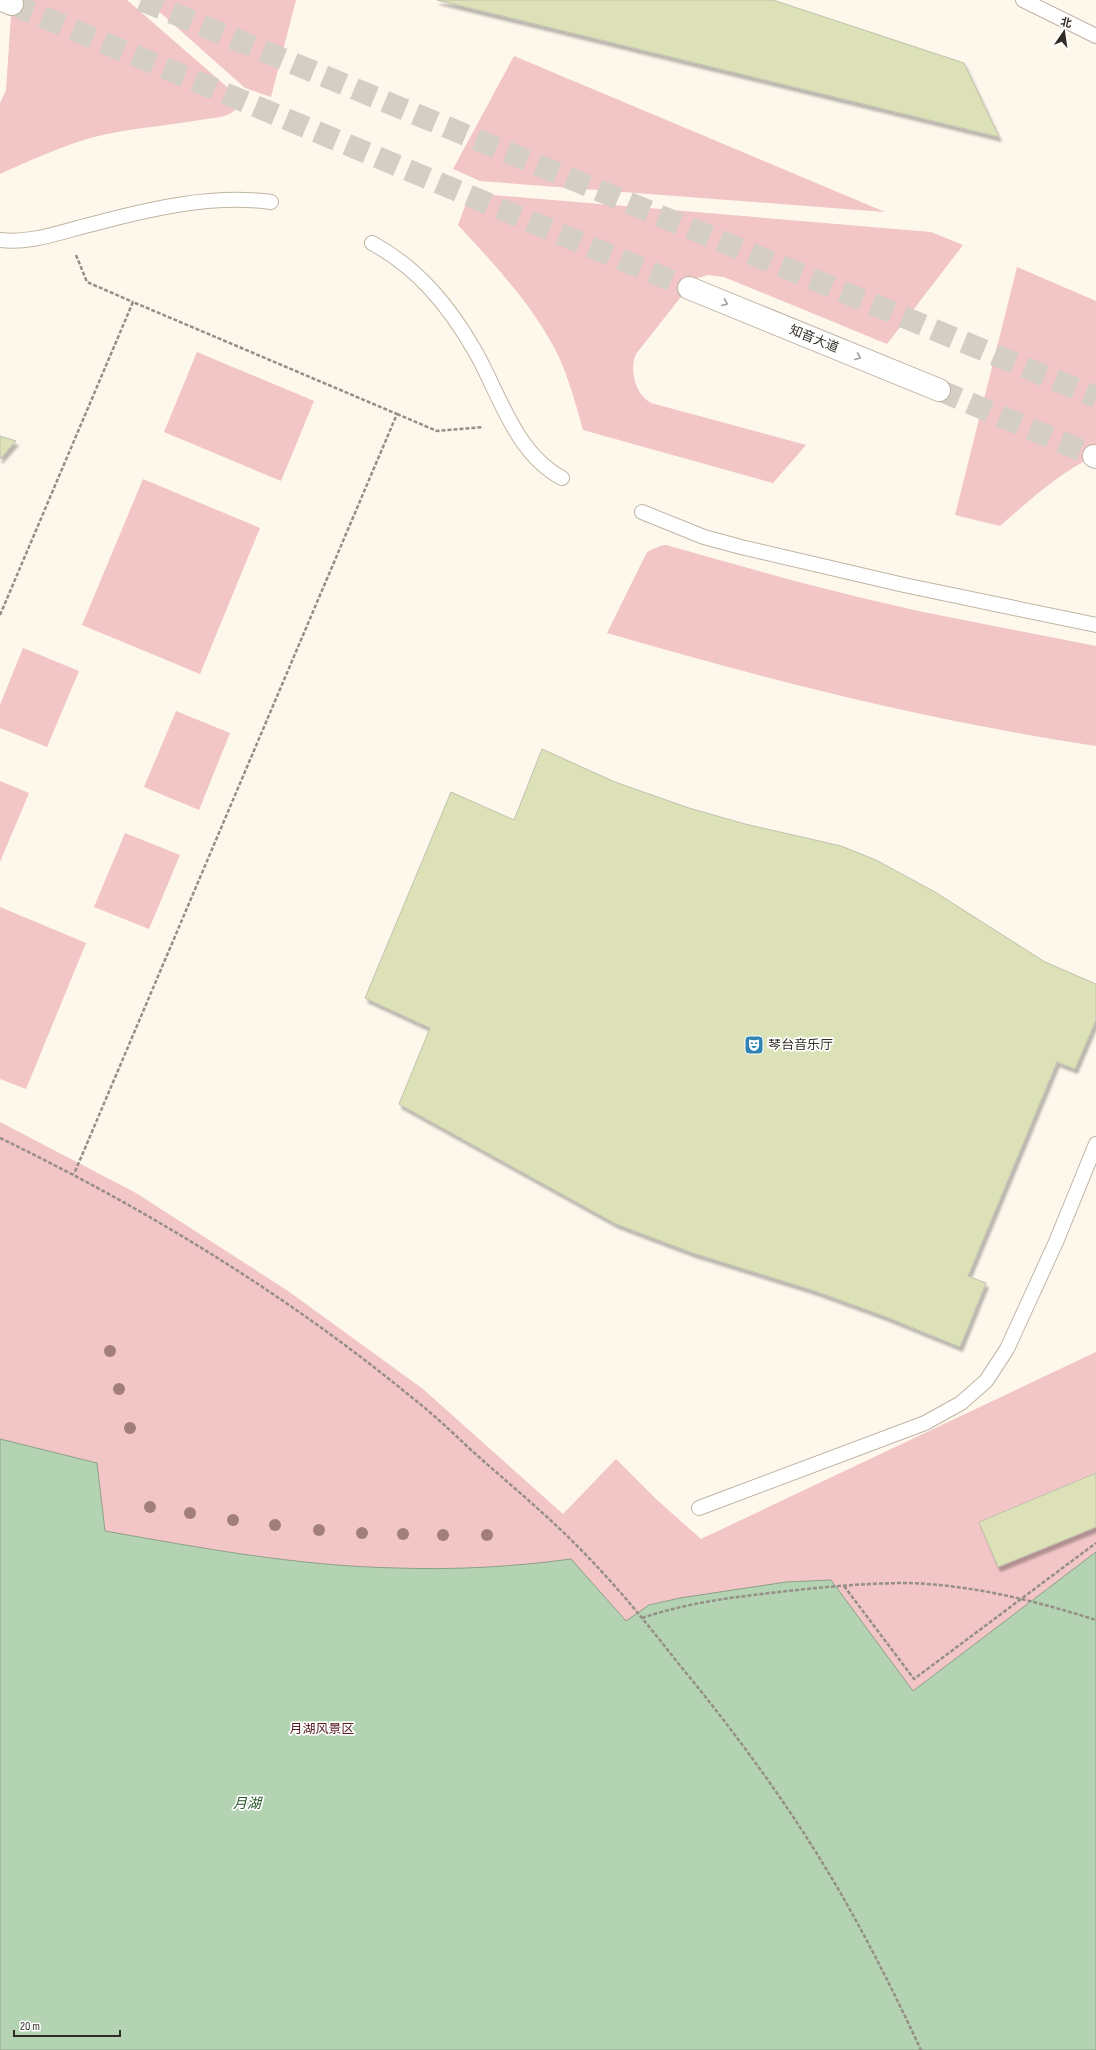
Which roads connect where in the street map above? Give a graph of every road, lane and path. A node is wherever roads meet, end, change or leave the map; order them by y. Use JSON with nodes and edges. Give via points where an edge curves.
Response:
{"nodes":[{"id":1,"x":1023,"y":0,"type":"edge"},
{"id":2,"x":1096,"y":36,"type":"edge"},
{"id":3,"x":271,"y":202,"type":"dead end"},
{"id":4,"x":66,"y":231,"type":"junction"},
{"id":5,"x":0,"y":240,"type":"edge"},
{"id":6,"x":372,"y":243,"type":"dead end"},
{"id":7,"x":689,"y":288,"type":"tunnel mouth"},
{"id":8,"x":133,"y":302,"type":"junction"},
{"id":9,"x":939,"y":390,"type":"tunnel mouth"},
{"id":10,"x":397,"y":414,"type":"junction"},
{"id":11,"x":513,"y":424,"type":"junction"},
{"id":12,"x":562,"y":478,"type":"dead end"},
{"id":13,"x":642,"y":512,"type":"dead end"},
{"id":14,"x":0,"y":615,"type":"edge"},
{"id":15,"x":1096,"y":625,"type":"edge"},
{"id":16,"x":0,"y":1138,"type":"edge"},
{"id":17,"x":1096,"y":1144,"type":"edge"},
{"id":18,"x":74,"y":1174,"type":"junction"},
{"id":19,"x":699,"y":1508,"type":"dead end"},
{"id":20,"x":1096,"y":1543,"type":"edge"},
{"id":21,"x":844,"y":1586,"type":"junction"},
{"id":22,"x":1022,"y":1600,"type":"junction"},
{"id":23,"x":642,"y":1618,"type":"junction"},
{"id":24,"x":1096,"y":1620,"type":"edge"},
{"id":25,"x":921,"y":2050,"type":"edge"}],
"edges":[{"from":1,"to":2,"type":"lane"},
{"from":3,"to":4,"type":"lane","via":[[244,200],[192,203],[132,213]]},
{"from":4,"to":5,"type":"lane","via":[[40,237]]},
{"from":4,"to":8,"type":"path","via":[[87,282]]},
{"from":6,"to":11,"type":"lane","via":[[395,255],[412,269],[448,310],[474,350]]},
{"from":7,"to":9,"type":"main road","name":"知音大道","one_way":true},
{"from":8,"to":10,"type":"path"},
{"from":8,"to":14,"type":"path"},
{"from":10,"to":11,"type":"path","via":[[437,431]]},
{"from":10,"to":18,"type":"path"},
{"from":11,"to":12,"type":"lane","via":[[532,456],[550,472]]},
{"from":13,"to":15,"type":"lane","via":[[704,537],[741,547],[904,585]]},
{"from":16,"to":18,"type":"path"},
{"from":17,"to":19,"type":"lane","via":[[1056,1242],[1011,1341],[986,1381],[961,1403],[925,1423]]},
{"from":18,"to":23,"type":"path","via":[[138,1210],[247,1278],[327,1333],[415,1399],[556,1526],[588,1557]]},
{"from":20,"to":22,"type":"path"},
{"from":21,"to":22,"type":"path","via":[[910,1583],[940,1585]]},
{"from":21,"to":22,"type":"path","via":[[914,1679]]},
{"from":21,"to":23,"type":"path","via":[[738,1597]]},
{"from":22,"to":24,"type":"path"},
{"from":23,"to":25,"type":"path","via":[[733,1731],[796,1822],[856,1921]]}]}
